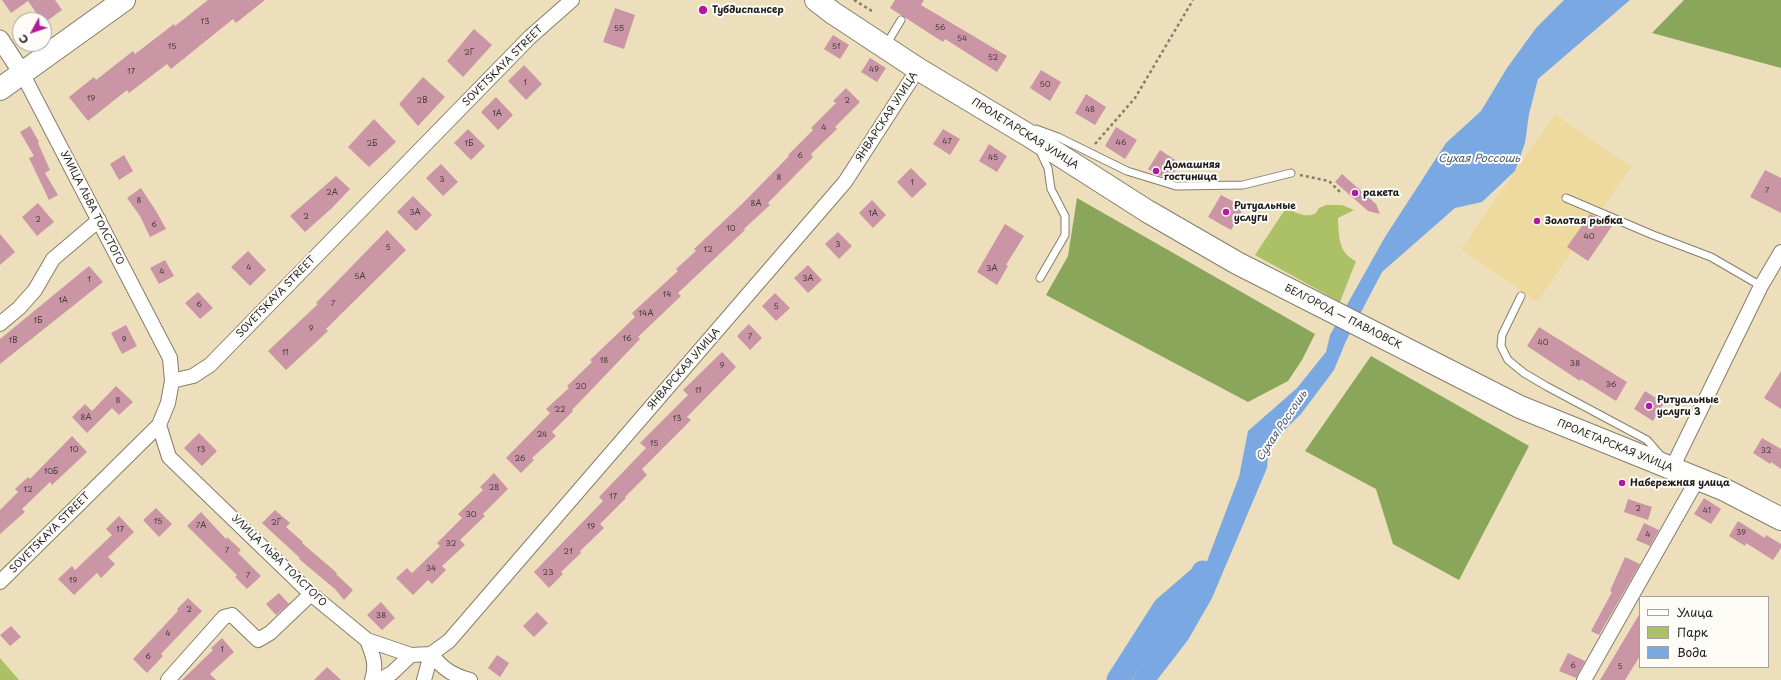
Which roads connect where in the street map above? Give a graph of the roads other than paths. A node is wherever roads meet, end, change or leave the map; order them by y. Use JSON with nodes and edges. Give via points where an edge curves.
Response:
{"nodes":[{"id":1,"x":124,"y":0,"type":"edge"},
{"id":2,"x":572,"y":0,"type":"edge"},
{"id":3,"x":816,"y":0,"type":"edge"},
{"id":4,"x":901,"y":20,"type":"dead end"},
{"id":5,"x":0,"y":39,"type":"edge"},
{"id":6,"x":885,"y":47,"type":"junction"},
{"id":7,"x":918,"y":69,"type":"junction"},
{"id":8,"x":22,"y":73,"type":"junction"},
{"id":9,"x":0,"y":89,"type":"edge"},
{"id":10,"x":992,"y":113,"type":"junction"},
{"id":11,"x":1034,"y":139,"type":"junction"},
{"id":12,"x":1291,"y":173,"type":"road end"},
{"id":13,"x":1566,"y":198,"type":"dead end"},
{"id":14,"x":99,"y":220,"type":"junction"},
{"id":15,"x":1781,"y":252,"type":"edge"},
{"id":16,"x":1236,"y":263,"type":"joint"},
{"id":17,"x":1040,"y":278,"type":"dead end"},
{"id":18,"x":1761,"y":286,"type":"junction"},
{"id":19,"x":1521,"y":296,"type":"dead end"},
{"id":20,"x":0,"y":324,"type":"edge"},
{"id":21,"x":1450,"y":372,"type":"joint"},
{"id":22,"x":172,"y":381,"type":"junction"},
{"id":23,"x":159,"y":425,"type":"junction"},
{"id":24,"x":1672,"y":468,"type":"junction"},
{"id":25,"x":1697,"y":480,"type":"junction"},
{"id":26,"x":1781,"y":518,"type":"edge"},
{"id":27,"x":0,"y":582,"type":"edge"},
{"id":28,"x":311,"y":594,"type":"junction"},
{"id":29,"x":367,"y":640,"type":"junction"},
{"id":30,"x":431,"y":654,"type":"junction"},
{"id":31,"x":411,"y":655,"type":"junction"},
{"id":32,"x":168,"y":680,"type":"edge"},
{"id":33,"x":372,"y":680,"type":"edge"},
{"id":34,"x":379,"y":680,"type":"edge"},
{"id":35,"x":424,"y":680,"type":"edge"},
{"id":36,"x":470,"y":680,"type":"edge"},
{"id":37,"x":1584,"y":680,"type":"edge"}],
"edges":[{"from":1,"to":8,"type":"main road"},
{"from":2,"to":22,"type":"street","name":"SOVETSKAYA STREET","via":[[530,37],[210,365],[193,376]]},
{"from":3,"to":6,"type":"main road","name":"ПРОЛЕТАРСКАЯ УЛИЦА"},
{"from":4,"to":6,"type":"lane"},
{"from":5,"to":8,"type":"street","name":"УЛИЦА ЛЬВА ТОЛСТОГО"},
{"from":6,"to":7,"type":"main road","name":"ПРОЛЕТАРСКАЯ УЛИЦА"},
{"from":7,"to":10,"type":"main road","name":"ПРОЛЕТАРСКАЯ УЛИЦА"},
{"from":7,"to":30,"type":"street","name":"ЯНВАРСКАЯ УЛИЦА","via":[[845,182],[449,641]]},
{"from":8,"to":9,"type":"main road"},
{"from":8,"to":14,"type":"street","name":"УЛИЦА ЛЬВА ТОЛСТОГО"},
{"from":10,"to":11,"type":"main road","name":"ПРОЛЕТАРСКАЯ УЛИЦА"},
{"from":10,"to":12,"type":"lane","via":[[1058,138],[1127,171],[1176,186],[1243,185]]},
{"from":11,"to":16,"type":"main road","name":"ПРОЛЕТАРСКАЯ УЛИЦА","via":[[1147,211]]},
{"from":11,"to":17,"type":"lane","via":[[1048,168],[1051,189],[1065,216],[1065,235]]},
{"from":13,"to":18,"type":"lane","via":[[1711,257]]},
{"from":14,"to":20,"type":"street","via":[[53,259],[35,290]]},
{"from":14,"to":22,"type":"street","name":"УЛИЦА ЛЬВА ТОЛСТОГО","via":[[170,358]]},
{"from":15,"to":18,"type":"street"},
{"from":16,"to":21,"type":"main road","name":"БЕЛГОРОД — ПАВЛОВСК"},
{"from":18,"to":24,"type":"street"},
{"from":19,"to":24,"type":"lane","via":[[1502,335],[1501,346],[1508,360],[1546,386],[1647,440]]},
{"from":21,"to":24,"type":"main road","name":"ПРОЛЕТАРСКАЯ УЛИЦА","via":[[1520,407]]},
{"from":22,"to":23,"type":"street","name":"SOVETSKAYA STREET","via":[[168,403]]},
{"from":23,"to":27,"type":"street","name":"SOVETSKAYA STREET"},
{"from":23,"to":28,"type":"street","name":"УЛИЦА ЛЬВА ТОЛСТОГО","via":[[169,457]]},
{"from":24,"to":25,"type":"main road","name":"ПРОЛЕТАРСКАЯ УЛИЦА"},
{"from":25,"to":26,"type":"main road","name":"ПРОЛЕТАРСКАЯ УЛИЦА","via":[[1723,489]]},
{"from":25,"to":37,"type":"street"},
{"from":28,"to":29,"type":"street","name":"УЛИЦА ЛЬВА ТОЛСТОГО"},
{"from":28,"to":32,"type":"street","via":[[270,633],[258,640],[232,615],[224,616]]},
{"from":29,"to":31,"type":"street","name":"УЛИЦА ЛЬВА ТОЛСТОГО"},
{"from":29,"to":33,"type":"street","via":[[376,668]]},
{"from":30,"to":31,"type":"street","name":"УЛИЦА ЛЬВА ТОЛСТОГО"},
{"from":30,"to":35,"type":"street"},
{"from":30,"to":36,"type":"street","via":[[442,667]]},
{"from":31,"to":34,"type":"street","via":[[392,673]]}]}
